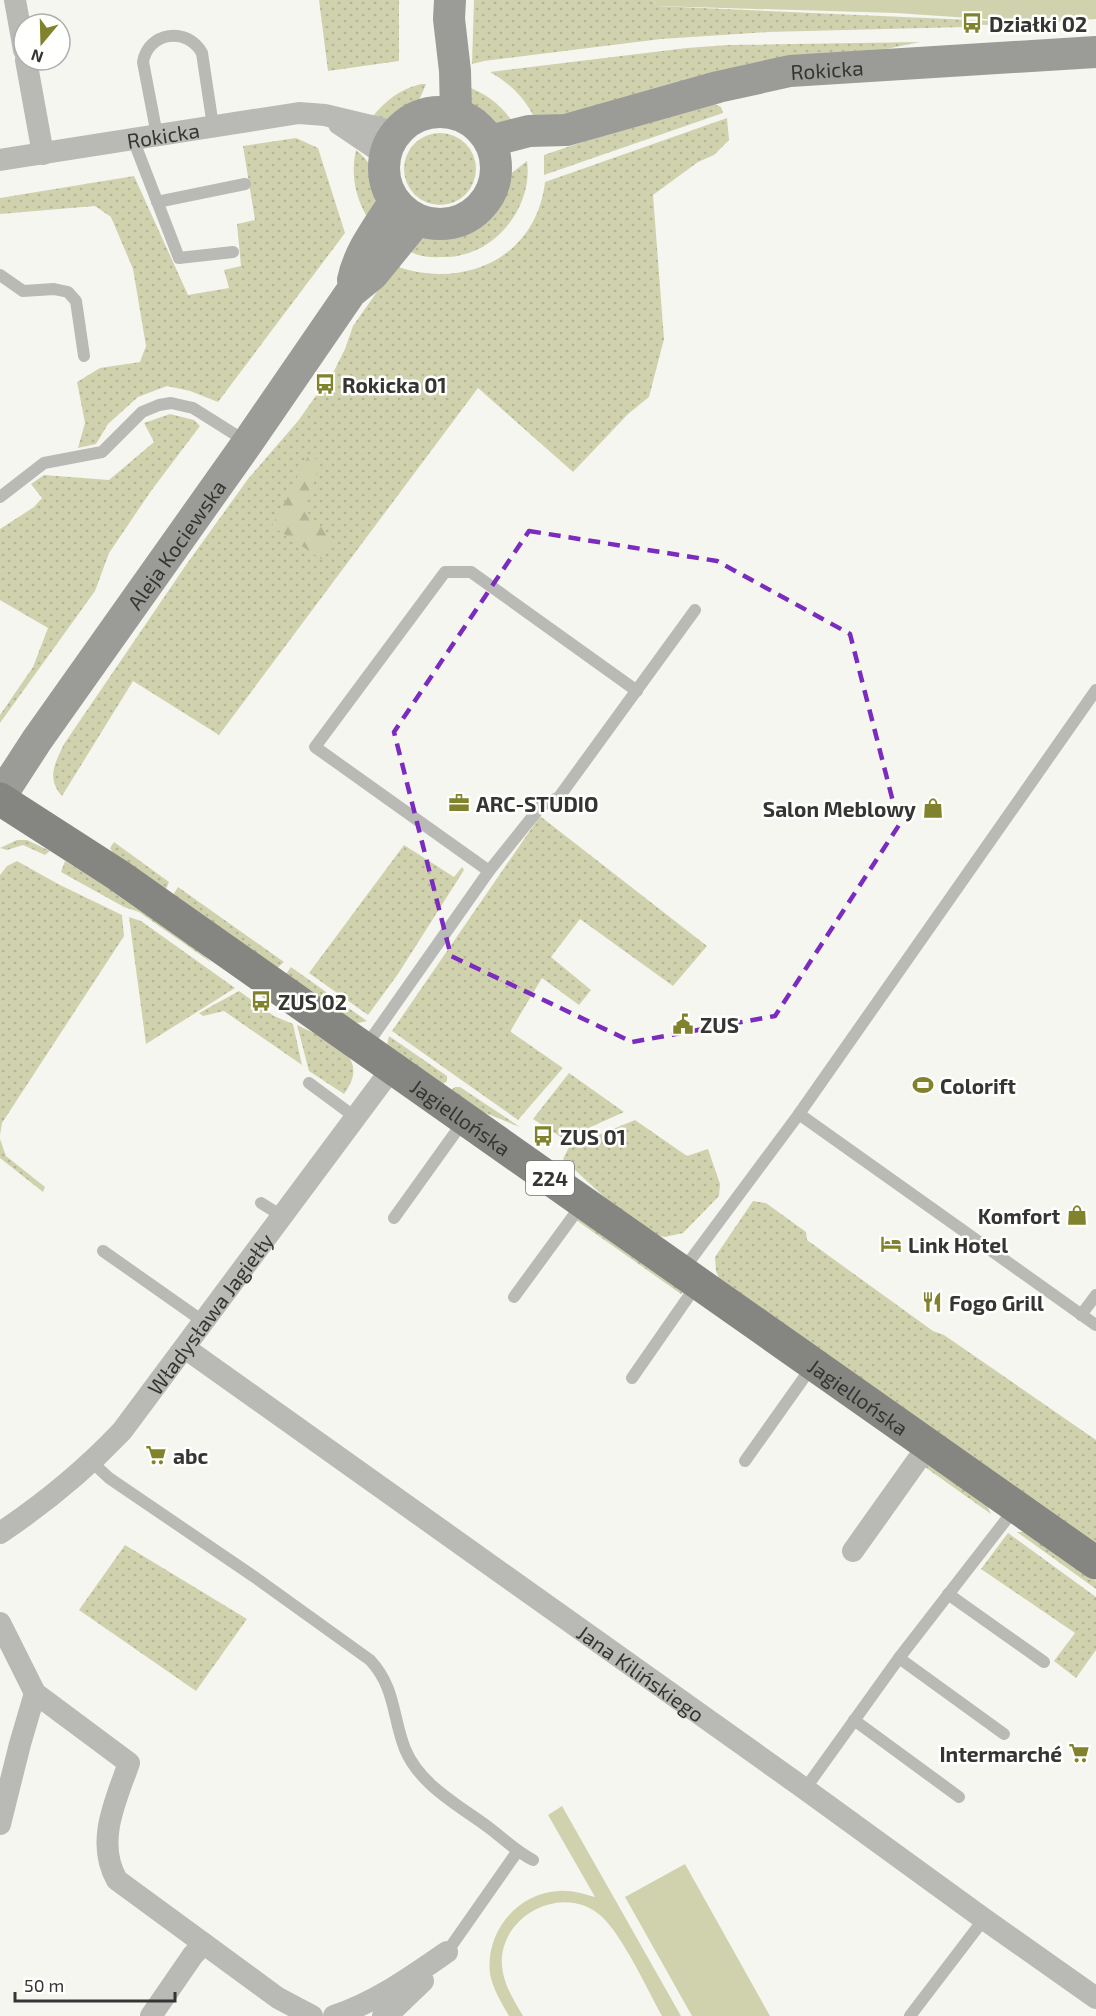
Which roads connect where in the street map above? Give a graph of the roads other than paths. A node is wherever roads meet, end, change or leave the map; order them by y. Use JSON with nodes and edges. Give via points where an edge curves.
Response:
{"nodes":[{"id":1,"x":449,"y":10,"type":"edge"},
{"id":2,"x":1096,"y":52,"type":"edge"},
{"id":3,"x":28,"y":72,"type":"edge"},
{"id":4,"x":443,"y":113,"type":"junction"},
{"id":5,"x":213,"y":126,"type":"junction"},
{"id":6,"x":157,"y":135,"type":"junction"},
{"id":7,"x":133,"y":139,"type":"junction"},
{"id":8,"x":391,"y":144,"type":"junction"},
{"id":9,"x":43,"y":153,"type":"junction"},
{"id":10,"x":494,"y":154,"type":"junction"},
{"id":11,"x":0,"y":160,"type":"edge"},
{"id":12,"x":245,"y":184,"type":"dead end"},
{"id":13,"x":158,"y":202,"type":"junction"},
{"id":14,"x":406,"y":211,"type":"junction"},
{"id":15,"x":233,"y":252,"type":"dead end"},
{"id":16,"x":0,"y":274,"type":"edge"},
{"id":17,"x":84,"y":356,"type":"dead end"},
{"id":18,"x":249,"y":442,"type":"junction"},
{"id":19,"x":0,"y":497,"type":"edge"},
{"id":20,"x":695,"y":610,"type":"dead end"},
{"id":21,"x":1096,"y":690,"type":"edge"},
{"id":22,"x":636,"y":691,"type":"junction"},
{"id":23,"x":0,"y":798,"type":"edge"},
{"id":24,"x":489,"y":871,"type":"junction"},
{"id":25,"x":365,"y":1047,"type":"junction"},
{"id":26,"x":393,"y":1067,"type":"junction"},
{"id":27,"x":309,"y":1083,"type":"dead end"},
{"id":28,"x":799,"y":1114,"type":"junction"},
{"id":29,"x":356,"y":1117,"type":"junction"},
{"id":30,"x":466,"y":1118,"type":"junction"},
{"id":31,"x":584,"y":1201,"type":"junction"},
{"id":32,"x":261,"y":1203,"type":"dead end"},
{"id":33,"x":282,"y":1216,"type":"junction"},
{"id":34,"x":394,"y":1218,"type":"dead end"},
{"id":35,"x":103,"y":1251,"type":"dead end"},
{"id":36,"x":690,"y":1276,"type":"junction"},
{"id":37,"x":1096,"y":1294,"type":"edge"},
{"id":38,"x":514,"y":1297,"type":"dead end"},
{"id":39,"x":1082,"y":1315,"type":"junction"},
{"id":40,"x":204,"y":1322,"type":"junction"},
{"id":41,"x":1096,"y":1325,"type":"edge"},
{"id":42,"x":185,"y":1348,"type":"junction"},
{"id":43,"x":814,"y":1364,"type":"junction"},
{"id":44,"x":632,"y":1378,"type":"dead end"},
{"id":45,"x":929,"y":1444,"type":"junction"},
{"id":46,"x":745,"y":1461,"type":"dead end"},
{"id":47,"x":92,"y":1462,"type":"junction"},
{"id":48,"x":1017,"y":1506,"type":"junction"},
{"id":49,"x":0,"y":1533,"type":"edge"},
{"id":50,"x":853,"y":1551,"type":"dead end"},
{"id":51,"x":1096,"y":1563,"type":"edge"},
{"id":52,"x":948,"y":1594,"type":"junction"},
{"id":53,"x":0,"y":1623,"type":"edge"},
{"id":54,"x":899,"y":1658,"type":"junction"},
{"id":55,"x":1044,"y":1662,"type":"dead end"},
{"id":56,"x":35,"y":1693,"type":"junction"},
{"id":57,"x":854,"y":1720,"type":"junction"},
{"id":58,"x":1004,"y":1734,"type":"dead end"},
{"id":59,"x":805,"y":1789,"type":"junction"},
{"id":60,"x":959,"y":1797,"type":"dead end"},
{"id":61,"x":0,"y":1824,"type":"edge"},
{"id":62,"x":517,"y":1852,"type":"junction"},
{"id":63,"x":533,"y":1860,"type":"dead end"},
{"id":64,"x":984,"y":1919,"type":"junction"},
{"id":65,"x":204,"y":1944,"type":"junction"},
{"id":66,"x":447,"y":1952,"type":"junction"},
{"id":67,"x":1096,"y":1998,"type":"edge"},
{"id":68,"x":151,"y":2016,"type":"edge"},
{"id":69,"x":312,"y":2016,"type":"edge"},
{"id":70,"x":334,"y":2016,"type":"edge"},
{"id":71,"x":383,"y":2016,"type":"edge"},
{"id":72,"x":910,"y":2016,"type":"edge"}],
"edges":[{"from":1,"to":4,"type":"street","via":[[436,70]]},
{"from":2,"to":10,"type":"street","name":"Rokicka","via":[[790,71],[566,130],[534,151]]},
{"from":3,"to":9,"type":"street"},
{"from":4,"to":8,"type":"street","via":[[406,123]]},
{"from":4,"to":10,"type":"street","via":[[476,124]]},
{"from":5,"to":6,"type":"street","name":"Rokicka"},
{"from":5,"to":6,"type":"lane","via":[[202,53],[184,36],[170,36],[151,44],[143,62]]},
{"from":5,"to":8,"type":"street","name":"Rokicka","via":[[299,113],[325,115]]},
{"from":6,"to":7,"type":"street","name":"Rokicka"},
{"from":7,"to":9,"type":"street","name":"Rokicka"},
{"from":7,"to":13,"type":"lane"},
{"from":8,"to":14,"type":"street","via":[[383,171],[387,188]]},
{"from":9,"to":11,"type":"street","name":"Rokicka"},
{"from":10,"to":14,"type":"street","via":[[495,185],[486,202],[472,215],[455,223],[436,225]]},
{"from":12,"to":13,"type":"lane"},
{"from":13,"to":15,"type":"lane","via":[[179,258]]},
{"from":14,"to":18,"type":"street","name":"Aleja Kociewska","via":[[374,234],[356,267],[351,292]]},
{"from":16,"to":17,"type":"lane","via":[[23,291],[68,292],[76,301]]},
{"from":18,"to":19,"type":"lane","via":[[193,408],[171,403],[159,405],[142,412],[102,452],[44,463]]},
{"from":18,"to":23,"type":"street","name":"Aleja Kociewska","via":[[54,714]]},
{"from":20,"to":22,"type":"lane"},
{"from":21,"to":28,"type":"lane"},
{"from":22,"to":24,"type":"lane","via":[[559,797],[541,806]]},
{"from":22,"to":24,"type":"lane","via":[[471,573],[445,572],[315,747]]},
{"from":23,"to":25,"type":"main road","name":"Jagiellońska","number":"224"},
{"from":24,"to":25,"type":"lane"},
{"from":25,"to":26,"type":"main road","name":"Jagiellońska","number":"224"},
{"from":26,"to":29,"type":"street","name":"Władysława Jagiełły"},
{"from":26,"to":30,"type":"main road","name":"Jagiellońska","number":"224"},
{"from":27,"to":29,"type":"lane"},
{"from":28,"to":36,"type":"lane"},
{"from":28,"to":39,"type":"lane"},
{"from":29,"to":33,"type":"street","name":"Władysława Jagiełły"},
{"from":30,"to":31,"type":"main road","name":"Jagiellońska","number":"224"},
{"from":30,"to":34,"type":"lane"},
{"from":31,"to":36,"type":"main road","name":"Jagiellońska","number":"224"},
{"from":31,"to":38,"type":"lane"},
{"from":32,"to":33,"type":"lane"},
{"from":33,"to":40,"type":"street","name":"Władysława Jagiełły"},
{"from":35,"to":40,"type":"lane"},
{"from":36,"to":43,"type":"main road","name":"Jagiellońska","number":"224"},
{"from":36,"to":44,"type":"lane"},
{"from":37,"to":39,"type":"lane"},
{"from":39,"to":41,"type":"lane"},
{"from":40,"to":42,"type":"street","name":"Władysława Jagiełły"},
{"from":42,"to":47,"type":"street","name":"Władysława Jagiełły","via":[[122,1431]]},
{"from":42,"to":59,"type":"street","name":"Jana Kilińskiego"},
{"from":43,"to":45,"type":"main road","name":"Jagiellońska","number":"224"},
{"from":43,"to":46,"type":"lane"},
{"from":45,"to":48,"type":"main road","name":"Jagiellońska","number":"224"},
{"from":45,"to":50,"type":"street"},
{"from":47,"to":49,"type":"street","name":"Władysława Jagiełły","via":[[40,1506]]},
{"from":47,"to":62,"type":"lane","via":[[109,1478],[370,1660],[388,1686],[405,1749],[416,1770]]},
{"from":48,"to":51,"type":"main road","name":"Jagiellońska","number":"224"},
{"from":48,"to":52,"type":"lane"},
{"from":52,"to":54,"type":"lane"},
{"from":52,"to":55,"type":"lane"},
{"from":53,"to":56,"type":"street"},
{"from":54,"to":57,"type":"lane"},
{"from":54,"to":58,"type":"lane"},
{"from":56,"to":61,"type":"street"},
{"from":56,"to":65,"type":"street","via":[[129,1763],[108,1822],[111,1870],[117,1880]]},
{"from":57,"to":59,"type":"lane"},
{"from":57,"to":60,"type":"lane"},
{"from":59,"to":64,"type":"street","name":"Jana Kilińskiego"},
{"from":62,"to":63,"type":"lane"},
{"from":62,"to":66,"type":"lane"},
{"from":64,"to":67,"type":"street","name":"Jana Kilińskiego"},
{"from":64,"to":72,"type":"lane"},
{"from":65,"to":68,"type":"street"},
{"from":65,"to":69,"type":"street","via":[[278,1998]]},
{"from":66,"to":70,"type":"street","via":[[370,2002]]},
{"from":66,"to":71,"type":"street","via":[[426,1978]]}]}
